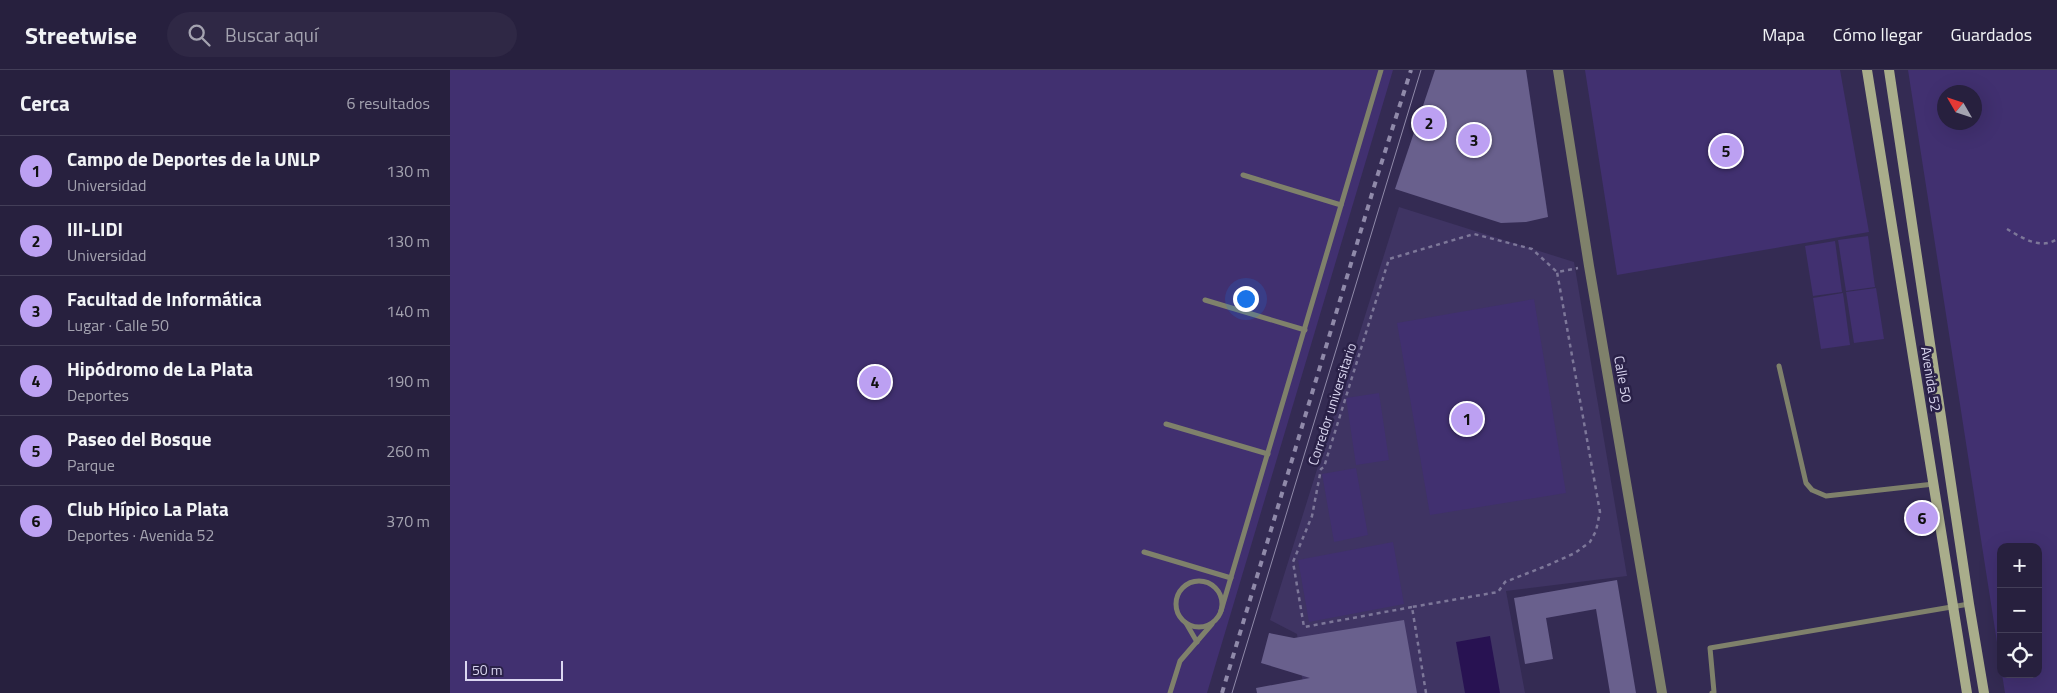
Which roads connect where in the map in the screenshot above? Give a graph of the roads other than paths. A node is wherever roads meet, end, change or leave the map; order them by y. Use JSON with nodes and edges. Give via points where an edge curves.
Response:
{"nodes":[{"id":1,"x":1381,"y":70,"type":"edge"},
{"id":2,"x":1558,"y":70,"type":"edge"},
{"id":3,"x":1867,"y":70,"type":"edge"},
{"id":4,"x":1889,"y":70,"type":"edge"},
{"id":5,"x":1243,"y":175,"type":"dead end"},
{"id":6,"x":1341,"y":206,"type":"junction"},
{"id":7,"x":1205,"y":300,"type":"dead end"},
{"id":8,"x":1305,"y":330,"type":"junction"},
{"id":9,"x":1779,"y":366,"type":"dead end"},
{"id":10,"x":1166,"y":424,"type":"dead end"},
{"id":11,"x":1268,"y":454,"type":"junction"},
{"id":12,"x":1934,"y":484,"type":"junction"},
{"id":13,"x":1144,"y":552,"type":"dead end"},
{"id":14,"x":1231,"y":578,"type":"junction"},
{"id":15,"x":1969,"y":604,"type":"junction"},
{"id":16,"x":1954,"y":607,"type":"junction"},
{"id":17,"x":1221,"y":611,"type":"junction"},
{"id":18,"x":1217,"y":618,"type":"junction"},
{"id":19,"x":1182,"y":619,"type":"junction"},
{"id":20,"x":1197,"y":642,"type":"junction"},
{"id":21,"x":1170,"y":693,"type":"edge"},
{"id":22,"x":1662,"y":693,"type":"edge"},
{"id":23,"x":1712,"y":693,"type":"edge"},
{"id":24,"x":1967,"y":693,"type":"edge"},
{"id":25,"x":1984,"y":693,"type":"edge"}],
"edges":[{"from":1,"to":6,"type":"lane"},
{"from":2,"to":22,"type":"street","name":"Calle 50"},
{"from":3,"to":12,"type":"main road","name":"Avenida 52"},
{"from":4,"to":15,"type":"main road","name":"Avenida 52"},
{"from":5,"to":6,"type":"lane"},
{"from":6,"to":8,"type":"lane"},
{"from":7,"to":8,"type":"lane"},
{"from":8,"to":11,"type":"lane"},
{"from":9,"to":12,"type":"lane","via":[[1806,482],[1812,490],[1826,496]]},
{"from":10,"to":11,"type":"lane"},
{"from":11,"to":14,"type":"lane"},
{"from":12,"to":16,"type":"main road","name":"Avenida 52"},
{"from":13,"to":14,"type":"lane"},
{"from":14,"to":17,"type":"lane"},
{"from":15,"to":16,"type":"lane"},
{"from":15,"to":25,"type":"main road","name":"Avenida 52"},
{"from":16,"to":23,"type":"lane","via":[[1710,648]]},
{"from":16,"to":24,"type":"main road","name":"Avenida 52"},
{"from":17,"to":18,"type":"lane"},
{"from":17,"to":19,"type":"lane","via":[[1218,590],[1206,582],[1192,582],[1178,596],[1176,604]]},
{"from":18,"to":19,"type":"lane","via":[[1211,623],[1196,626]]},
{"from":18,"to":20,"type":"lane"},
{"from":19,"to":20,"type":"lane"},
{"from":20,"to":21,"type":"lane","via":[[1180,661]]}]}
